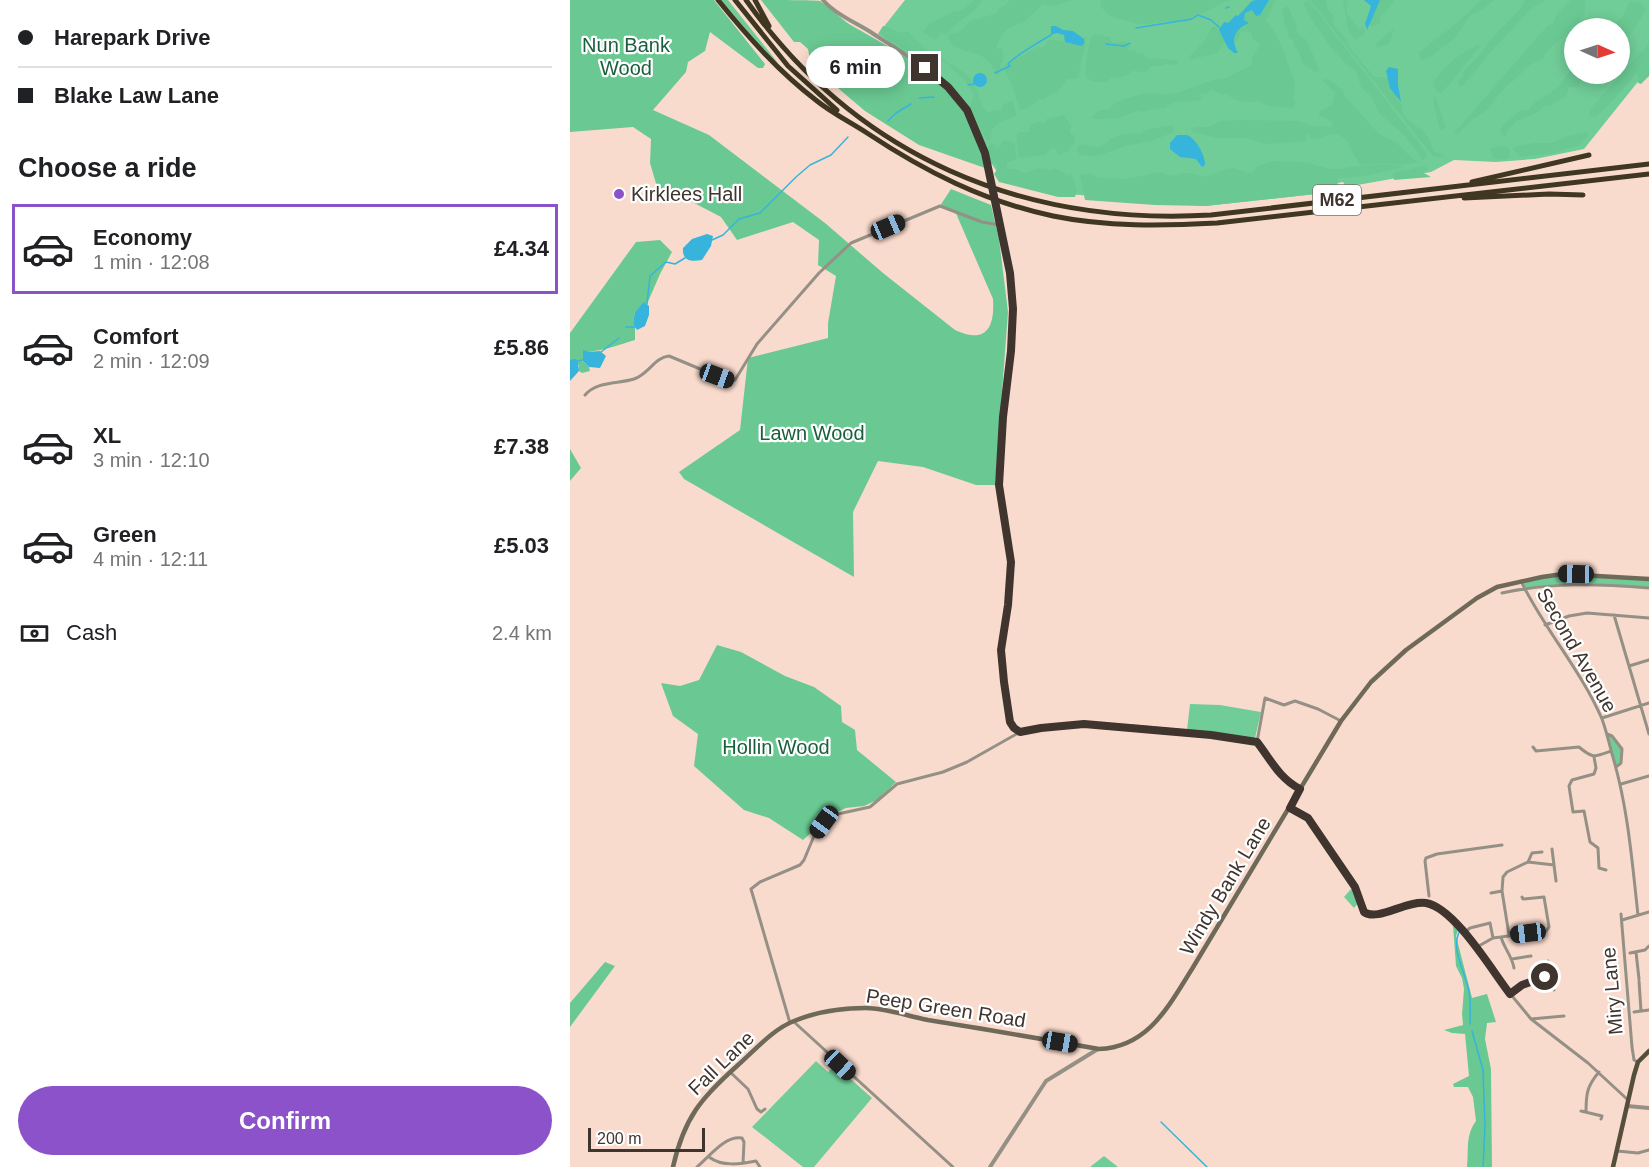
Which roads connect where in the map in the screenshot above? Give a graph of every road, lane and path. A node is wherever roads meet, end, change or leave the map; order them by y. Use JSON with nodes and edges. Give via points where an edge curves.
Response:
{"nodes":[{"id":1,"x":718,"y":0,"type":"edge"},
{"id":2,"x":735,"y":0,"type":"edge"},
{"id":3,"x":746,"y":0,"type":"edge"},
{"id":4,"x":755,"y":0,"type":"edge"},
{"id":5,"x":823,"y":0,"type":"edge"},
{"id":6,"x":772,"y":33,"type":"junction"},
{"id":7,"x":867,"y":133,"type":"junction"},
{"id":8,"x":1588,"y":155,"type":"dead end"},
{"id":9,"x":1649,"y":164,"type":"edge"},
{"id":10,"x":1649,"y":174,"type":"edge"},
{"id":11,"x":1441,"y":188,"type":"junction"},
{"id":12,"x":1583,"y":195,"type":"dead end"},
{"id":13,"x":1437,"y":198,"type":"junction"},
{"id":14,"x":1000,"y":225,"type":"junction"},
{"id":15,"x":585,"y":395,"type":"dead end"},
{"id":16,"x":1649,"y":579,"type":"edge"},
{"id":17,"x":1521,"y":581,"type":"junction"},
{"id":18,"x":1524,"y":588,"type":"junction"},
{"id":19,"x":1649,"y":588,"type":"edge"},
{"id":20,"x":1502,"y":593,"type":"dead end"},
{"id":21,"x":1614,"y":615,"type":"junction"},
{"id":22,"x":1649,"y":618,"type":"edge"},
{"id":23,"x":1545,"y":626,"type":"junction"},
{"id":24,"x":1649,"y":660,"type":"edge"},
{"id":25,"x":1629,"y":666,"type":"junction"},
{"id":26,"x":1649,"y":703,"type":"edge"},
{"id":27,"x":1641,"y":706,"type":"junction"},
{"id":28,"x":1602,"y":718,"type":"junction"},
{"id":29,"x":1010,"y":722,"type":"junction"},
{"id":30,"x":1341,"y":722,"type":"junction"},
{"id":31,"x":1020,"y":732,"type":"junction"},
{"id":32,"x":1607,"y":734,"type":"junction"},
{"id":33,"x":1649,"y":734,"type":"edge"},
{"id":34,"x":1009,"y":736,"type":"junction"},
{"id":35,"x":1257,"y":742,"type":"junction"},
{"id":36,"x":1533,"y":747,"type":"dead end"},
{"id":37,"x":1611,"y":751,"type":"junction"},
{"id":38,"x":1594,"y":757,"type":"junction"},
{"id":39,"x":1616,"y":767,"type":"junction"},
{"id":40,"x":1649,"y":776,"type":"edge"},
{"id":41,"x":1621,"y":784,"type":"junction"},
{"id":42,"x":1300,"y":789,"type":"junction"},
{"id":43,"x":1290,"y":808,"type":"junction"},
{"id":44,"x":1502,"y":845,"type":"dead end"},
{"id":45,"x":1552,"y":849,"type":"dead end"},
{"id":46,"x":1542,"y":852,"type":"dead end"},
{"id":47,"x":1528,"y":862,"type":"junction"},
{"id":48,"x":1554,"y":865,"type":"junction"},
{"id":49,"x":1606,"y":870,"type":"dead end"},
{"id":50,"x":1556,"y":880,"type":"dead end"},
{"id":51,"x":1502,"y":891,"type":"junction"},
{"id":52,"x":1491,"y":892,"type":"dead end"},
{"id":53,"x":1429,"y":896,"type":"dead end"},
{"id":54,"x":1522,"y":897,"type":"dead end"},
{"id":55,"x":1649,"y":912,"type":"edge"},
{"id":56,"x":1621,"y":914,"type":"dead end"},
{"id":57,"x":1638,"y":915,"type":"junction"},
{"id":58,"x":1621,"y":920,"type":"junction"},
{"id":59,"x":1465,"y":932,"type":"junction"},
{"id":60,"x":1509,"y":935,"type":"junction"},
{"id":61,"x":1501,"y":937,"type":"junction"},
{"id":62,"x":1493,"y":938,"type":"junction"},
{"id":63,"x":1649,"y":946,"type":"edge"},
{"id":64,"x":1477,"y":947,"type":"junction"},
{"id":65,"x":1636,"y":952,"type":"junction"},
{"id":66,"x":1630,"y":953,"type":"dead end"},
{"id":67,"x":1531,"y":956,"type":"dead end"},
{"id":68,"x":1512,"y":959,"type":"junction"},
{"id":69,"x":1548,"y":961,"type":"dead end"},
{"id":70,"x":1514,"y":968,"type":"dead end"},
{"id":71,"x":1540,"y":980,"type":"junction"},
{"id":72,"x":1554,"y":990,"type":"dead end"},
{"id":73,"x":1510,"y":994,"type":"junction"},
{"id":74,"x":1649,"y":1010,"type":"edge"},
{"id":75,"x":1641,"y":1011,"type":"junction"},
{"id":76,"x":1634,"y":1012,"type":"dead end"},
{"id":77,"x":1564,"y":1016,"type":"dead end"},
{"id":78,"x":1531,"y":1019,"type":"junction"},
{"id":79,"x":791,"y":1022,"type":"junction"},
{"id":80,"x":1099,"y":1049,"type":"junction"},
{"id":81,"x":1649,"y":1051,"type":"edge"},
{"id":82,"x":1638,"y":1062,"type":"junction"},
{"id":83,"x":730,"y":1072,"type":"junction"},
{"id":84,"x":1599,"y":1072,"type":"junction"},
{"id":85,"x":1628,"y":1103,"type":"junction"},
{"id":86,"x":1649,"y":1108,"type":"edge"},
{"id":87,"x":765,"y":1109,"type":"dead end"},
{"id":88,"x":1581,"y":1112,"type":"dead end"},
{"id":89,"x":1586,"y":1112,"type":"junction"},
{"id":90,"x":1601,"y":1119,"type":"dead end"},
{"id":91,"x":1649,"y":1150,"type":"edge"},
{"id":92,"x":1617,"y":1151,"type":"junction"},
{"id":93,"x":709,"y":1157,"type":"junction"},
{"id":94,"x":743,"y":1163,"type":"junction"},
{"id":95,"x":738,"y":1165,"type":"edge"},
{"id":96,"x":673,"y":1167,"type":"edge"},
{"id":97,"x":697,"y":1167,"type":"edge"},
{"id":98,"x":760,"y":1167,"type":"edge"},
{"id":99,"x":952,"y":1167,"type":"edge"},
{"id":100,"x":990,"y":1167,"type":"edge"},
{"id":101,"x":1613,"y":1167,"type":"edge"}],
"edges":[{"from":1,"to":7,"type":"highway","via":[[782,70],[818,101]]},
{"from":2,"to":7,"type":"highway","number":"M62","via":[[788,66]]},
{"from":3,"to":6,"type":"highway","number":"M62"},
{"from":4,"to":6,"type":"highway"},
{"from":5,"to":14,"type":"street","bridge":true,"via":[[925,68],[967,110],[985,153]]},
{"from":6,"to":11,"type":"highway","number":"M62","via":[[824,90],[921,157],[964,177],[1057,206],[1130,216],[1183,216]]},
{"from":7,"to":13,"type":"highway","number":"M62","via":[[912,163],[1002,203],[1107,224],[1216,224]]},
{"from":8,"to":11,"type":"highway"},
{"from":9,"to":11,"type":"highway","number":"M62"},
{"from":10,"to":13,"type":"highway","number":"M62"},
{"from":12,"to":13,"type":"highway"},
{"from":14,"to":15,"type":"street","via":[[939,206],[851,243],[757,344],[735,380],[664,356],[634,380],[599,386]]},
{"from":14,"to":29,"type":"street","via":[[1013,309],[999,485],[1011,562],[1001,650]]},
{"from":16,"to":17,"type":"main road","name":"Windy Bank Lane","via":[[1563,574]]},
{"from":17,"to":18,"type":"street","name":"Second Avenue"},
{"from":17,"to":30,"type":"main road","name":"Windy Bank Lane","via":[[1486,592],[1406,650],[1371,682]]},
{"from":18,"to":19,"type":"street","via":[[1586,584]]},
{"from":18,"to":20,"type":"street"},
{"from":18,"to":23,"type":"street","name":"Second Avenue"},
{"from":21,"to":22,"type":"street"},
{"from":21,"to":23,"type":"street","via":[[1578,615]]},
{"from":21,"to":25,"type":"street"},
{"from":23,"to":28,"type":"street","name":"Second Avenue"},
{"from":24,"to":25,"type":"street"},
{"from":25,"to":27,"type":"street"},
{"from":26,"to":27,"type":"street"},
{"from":27,"to":28,"type":"street"},
{"from":27,"to":33,"type":"street"},
{"from":28,"to":32,"type":"street","name":"Second Avenue"},
{"from":29,"to":31,"type":"street"},
{"from":29,"to":34,"type":"street"},
{"from":30,"to":35,"type":"street","via":[[1295,701],[1284,705],[1265,699]]},
{"from":30,"to":42,"type":"main road","name":"Windy Bank Lane"},
{"from":31,"to":34,"type":"street"},
{"from":31,"to":35,"type":"street","via":[[1084,724]]},
{"from":32,"to":37,"type":"street","name":"Second Avenue"},
{"from":32,"to":39,"type":"street","name":"Second Avenue","via":[[1622,748],[1621,763]]},
{"from":34,"to":79,"type":"street","via":[[951,769],[897,784],[870,807],[833,815],[814,836],[801,864],[752,889]]},
{"from":35,"to":42,"type":"street","via":[[1288,783]]},
{"from":36,"to":38,"type":"street","via":[[1536,751],[1579,747]]},
{"from":37,"to":38,"type":"street"},
{"from":37,"to":39,"type":"street","name":"Second Avenue"},
{"from":38,"to":49,"type":"street","via":[[1594,774],[1572,780],[1570,792],[1573,812],[1584,811],[1590,842],[1598,848],[1599,868]]},
{"from":39,"to":41,"type":"street","name":"Second Avenue"},
{"from":40,"to":41,"type":"street"},
{"from":41,"to":57,"type":"street","name":"Second Avenue"},
{"from":42,"to":43,"type":"main road","name":"Windy Bank Lane"},
{"from":43,"to":59,"type":"street","via":[[1308,818],[1355,887],[1364,912],[1377,915],[1431,903]]},
{"from":43,"to":80,"type":"main road","name":"Windy Bank Lane","via":[[1154,1026],[1137,1038]]},
{"from":44,"to":53,"type":"street","via":[[1426,858]]},
{"from":45,"to":48,"type":"street"},
{"from":46,"to":47,"type":"street","via":[[1532,853]]},
{"from":47,"to":48,"type":"street"},
{"from":47,"to":51,"type":"street","via":[[1507,872]]},
{"from":48,"to":50,"type":"street"},
{"from":51,"to":52,"type":"street"},
{"from":51,"to":60,"type":"street"},
{"from":54,"to":60,"type":"street","via":[[1546,897],[1549,927],[1546,931]]},
{"from":55,"to":57,"type":"street"},
{"from":56,"to":58,"type":"street","name":"Miry Lane"},
{"from":57,"to":58,"type":"street"},
{"from":58,"to":82,"type":"street","name":"Miry Lane","via":[[1632,1047]]},
{"from":59,"to":62,"type":"street","via":[[1490,923]]},
{"from":59,"to":64,"type":"street"},
{"from":60,"to":61,"type":"street"},
{"from":61,"to":62,"type":"street"},
{"from":61,"to":68,"type":"street"},
{"from":62,"to":64,"type":"street"},
{"from":63,"to":65,"type":"street"},
{"from":64,"to":73,"type":"street"},
{"from":65,"to":66,"type":"street"},
{"from":65,"to":75,"type":"street","name":"Miry Lane"},
{"from":67,"to":68,"type":"street"},
{"from":68,"to":70,"type":"street"},
{"from":69,"to":71,"type":"street","via":[[1549,970]]},
{"from":71,"to":72,"type":"street"},
{"from":71,"to":73,"type":"street","via":[[1522,985]]},
{"from":73,"to":78,"type":"street"},
{"from":74,"to":75,"type":"street"},
{"from":75,"to":76,"type":"street"},
{"from":77,"to":78,"type":"street"},
{"from":78,"to":84,"type":"street"},
{"from":79,"to":80,"type":"main road","name":"Peep Green Road","via":[[822,1012],[878,1008]]},
{"from":79,"to":83,"type":"main road","name":"Fall Lane"},
{"from":79,"to":99,"type":"street"},
{"from":80,"to":100,"type":"street","name":"Windy Bank Lane","via":[[1046,1081]]},
{"from":81,"to":82,"type":"main road"},
{"from":82,"to":85,"type":"main road"},
{"from":83,"to":87,"type":"street","via":[[748,1089],[759,1114]]},
{"from":83,"to":96,"type":"main road","name":"Fall Lane","via":[[691,1114]]},
{"from":84,"to":85,"type":"street"},
{"from":84,"to":89,"type":"street","via":[[1587,1087]]},
{"from":85,"to":86,"type":"street"},
{"from":85,"to":92,"type":"main road"},
{"from":88,"to":89,"type":"street"},
{"from":89,"to":90,"type":"street","via":[[1602,1116]]},
{"from":91,"to":92,"type":"street"},
{"from":92,"to":101,"type":"main road"},
{"from":93,"to":94,"type":"street","via":[[726,1142],[742,1138]]},
{"from":93,"to":95,"type":"street","via":[[718,1163]]},
{"from":93,"to":97,"type":"street"},
{"from":94,"to":95,"type":"street"},
{"from":94,"to":98,"type":"street","via":[[756,1161]]}]}
